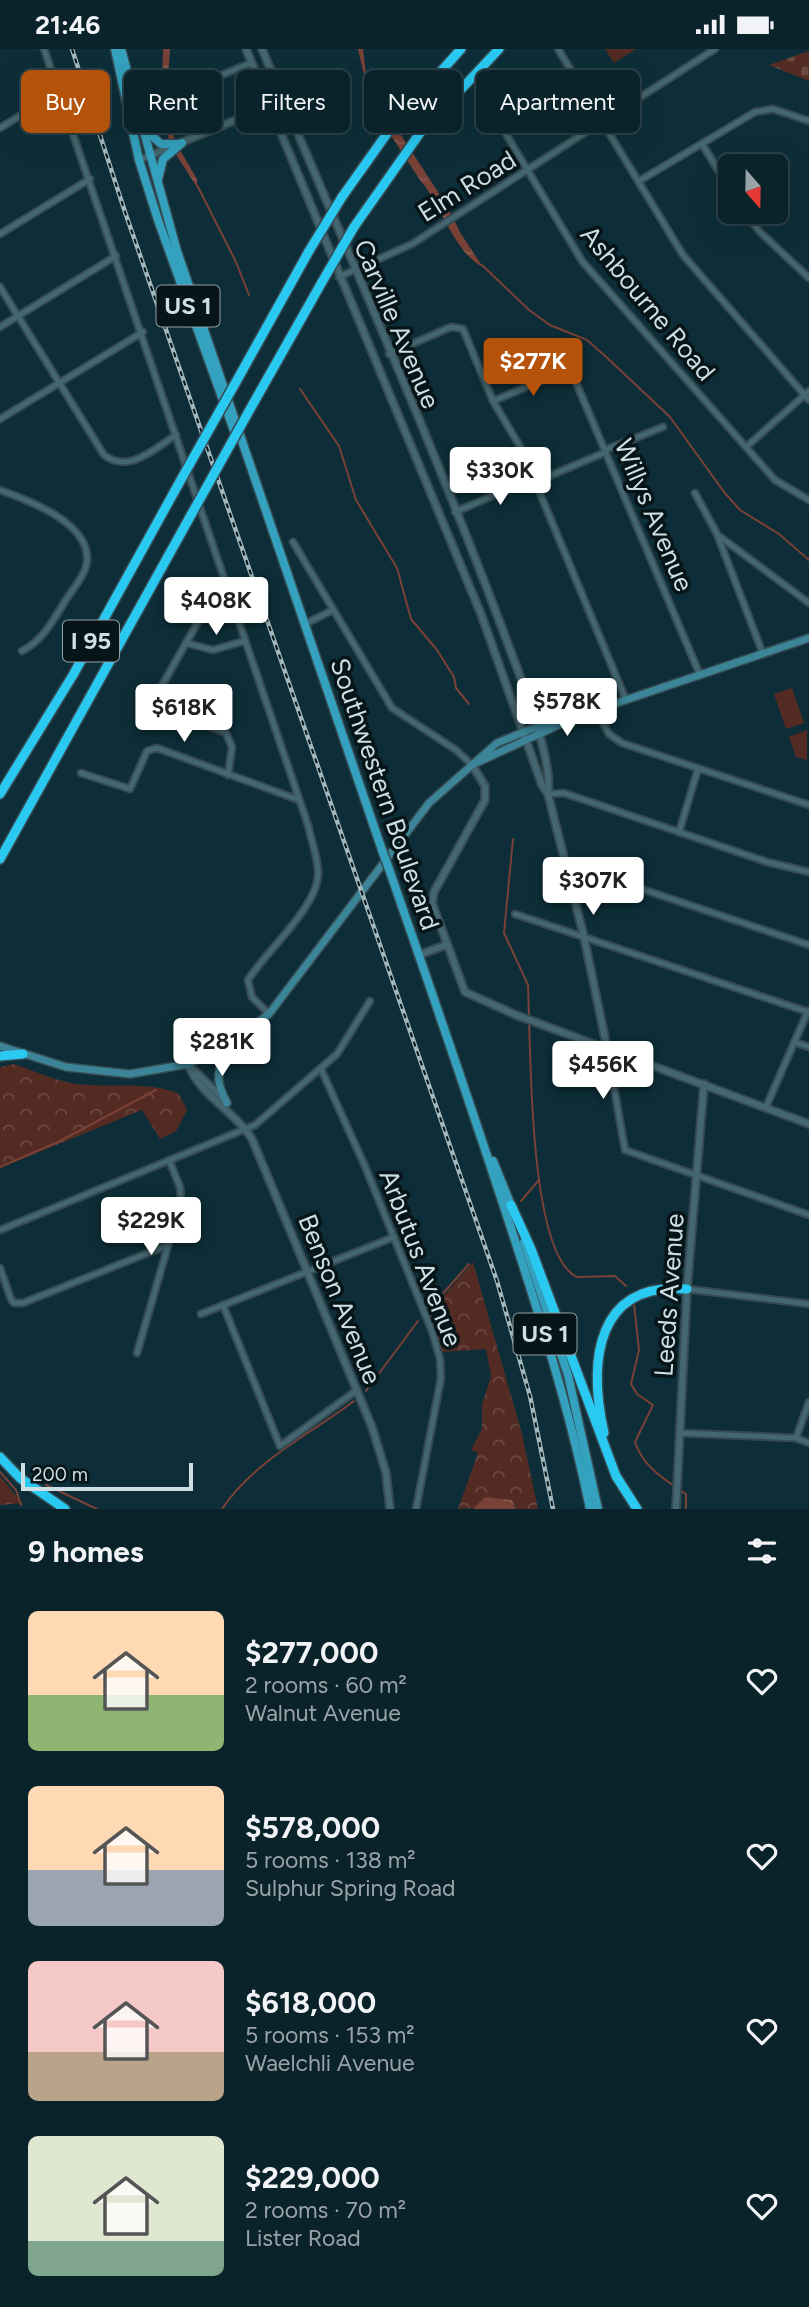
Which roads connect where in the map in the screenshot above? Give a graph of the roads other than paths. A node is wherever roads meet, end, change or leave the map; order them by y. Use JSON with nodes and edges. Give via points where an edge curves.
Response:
{"nodes":[{"id":1,"x":44,"y":49,"type":"edge"},
{"id":2,"x":115,"y":49,"type":"edge"},
{"id":3,"x":121,"y":49,"type":"edge"},
{"id":4,"x":246,"y":49,"type":"edge"},
{"id":5,"x":262,"y":49,"type":"edge"},
{"id":6,"x":461,"y":49,"type":"edge"},
{"id":7,"x":499,"y":49,"type":"edge"},
{"id":8,"x":558,"y":49,"type":"edge"},
{"id":9,"x":711,"y":50,"type":"edge"},
{"id":10,"x":251,"y":63,"type":"junction"},
{"id":11,"x":51,"y":70,"type":"edge"},
{"id":12,"x":126,"y":70,"type":"edge"},
{"id":13,"x":254,"y":70,"type":"edge"},
{"id":14,"x":271,"y":70,"type":"edge"},
{"id":15,"x":571,"y":70,"type":"edge"},
{"id":16,"x":222,"y":75,"type":"edge"},
{"id":17,"x":640,"y":98,"type":"edge"},
{"id":18,"x":21,"y":115,"type":"edge"},
{"id":19,"x":236,"y":120,"type":"edge"},
{"id":20,"x":809,"y":121,"type":"edge"},
{"id":21,"x":0,"y":128,"type":"edge"},
{"id":22,"x":74,"y":133,"type":"edge"},
{"id":23,"x":142,"y":133,"type":"edge"},
{"id":24,"x":146,"y":133,"type":"edge"},
{"id":25,"x":280,"y":133,"type":"edge"},
{"id":26,"x":298,"y":133,"type":"edge"},
{"id":27,"x":506,"y":133,"type":"edge"},
{"id":28,"x":587,"y":133,"type":"edge"},
{"id":29,"x":609,"y":133,"type":"edge"},
{"id":30,"x":182,"y":143,"type":"junction"},
{"id":31,"x":702,"y":143,"type":"junction"},
{"id":32,"x":149,"y":157,"type":"junction"},
{"id":33,"x":139,"y":160,"type":"junction"},
{"id":34,"x":528,"y":170,"type":"junction"},
{"id":35,"x":718,"y":170,"type":"edge"},
{"id":36,"x":90,"y":179,"type":"junction"},
{"id":37,"x":639,"y":181,"type":"junction"},
{"id":38,"x":159,"y":189,"type":"junction"},
{"id":39,"x":754,"y":224,"type":"edge"},
{"id":40,"x":0,"y":234,"type":"edge"},
{"id":41,"x":116,"y":256,"type":"junction"},
{"id":42,"x":354,"y":271,"type":"junction"},
{"id":43,"x":339,"y":277,"type":"junction"},
{"id":44,"x":809,"y":278,"type":"edge"},
{"id":45,"x":0,"y":287,"type":"edge"},
{"id":46,"x":18,"y":316,"type":"junction"},
{"id":47,"x":0,"y":327,"type":"edge"},
{"id":48,"x":143,"y":332,"type":"junction"},
{"id":49,"x":389,"y":355,"type":"junction"},
{"id":50,"x":59,"y":383,"type":"junction"},
{"id":51,"x":808,"y":395,"type":"edge"},
{"id":52,"x":493,"y":401,"type":"junction"},
{"id":53,"x":0,"y":419,"type":"edge"},
{"id":54,"x":663,"y":426,"type":"dead end"},
{"id":55,"x":176,"y":435,"type":"junction"},
{"id":56,"x":746,"y":447,"type":"junction"},
{"id":57,"x":243,"y":451,"type":"junction"},
{"id":58,"x":606,"y":451,"type":"junction"},
{"id":59,"x":535,"y":480,"type":"junction"},
{"id":60,"x":0,"y":490,"type":"edge"},
{"id":61,"x":695,"y":493,"type":"dead end"},
{"id":62,"x":809,"y":500,"type":"edge"},
{"id":63,"x":455,"y":512,"type":"junction"},
{"id":64,"x":717,"y":534,"type":"junction"},
{"id":65,"x":293,"y":543,"type":"dead end"},
{"id":66,"x":482,"y":577,"type":"junction"},
{"id":67,"x":468,"y":582,"type":"junction"},
{"id":68,"x":809,"y":603,"type":"edge"},
{"id":69,"x":333,"y":610,"type":"junction"},
{"id":70,"x":198,"y":622,"type":"dead end"},
{"id":71,"x":303,"y":625,"type":"junction"},
{"id":72,"x":809,"y":638,"type":"edge"},
{"id":73,"x":244,"y":641,"type":"junction"},
{"id":74,"x":186,"y":643,"type":"junction"},
{"id":75,"x":22,"y":651,"type":"dead end"},
{"id":76,"x":763,"y":654,"type":"junction"},
{"id":77,"x":700,"y":675,"type":"junction"},
{"id":78,"x":626,"y":700,"type":"junction"},
{"id":79,"x":596,"y":709,"type":"junction"},
{"id":80,"x":537,"y":730,"type":"junction"},
{"id":81,"x":526,"y":735,"type":"junction"},
{"id":82,"x":472,"y":765,"type":"junction"},
{"id":83,"x":698,"y":769,"type":"junction"},
{"id":84,"x":81,"y":773,"type":"dead end"},
{"id":85,"x":228,"y":775,"type":"junction"},
{"id":86,"x":0,"y":794,"type":"edge"},
{"id":87,"x":548,"y":794,"type":"junction"},
{"id":88,"x":299,"y":800,"type":"junction"},
{"id":89,"x":809,"y":805,"type":"edge"},
{"id":90,"x":679,"y":832,"type":"junction"},
{"id":91,"x":0,"y":859,"type":"edge"},
{"id":92,"x":566,"y":869,"type":"junction"},
{"id":93,"x":809,"y":872,"type":"edge"},
{"id":94,"x":515,"y":914,"type":"dead end"},
{"id":95,"x":584,"y":937,"type":"junction"},
{"id":96,"x":446,"y":944,"type":"junction"},
{"id":97,"x":809,"y":945,"type":"edge"},
{"id":98,"x":419,"y":955,"type":"junction"},
{"id":99,"x":370,"y":1001,"type":"dead end"},
{"id":100,"x":808,"y":1011,"type":"edge"},
{"id":101,"x":270,"y":1014,"type":"junction"},
{"id":102,"x":238,"y":1039,"type":"junction"},
{"id":103,"x":794,"y":1042,"type":"junction"},
{"id":104,"x":0,"y":1046,"type":"edge"},
{"id":105,"x":809,"y":1047,"type":"edge"},
{"id":106,"x":607,"y":1048,"type":"junction"},
{"id":107,"x":23,"y":1054,"type":"junction"},
{"id":108,"x":0,"y":1056,"type":"edge"},
{"id":109,"x":188,"y":1064,"type":"junction"},
{"id":110,"x":321,"y":1069,"type":"junction"},
{"id":111,"x":704,"y":1084,"type":"junction"},
{"id":112,"x":227,"y":1104,"type":"junction"},
{"id":113,"x":766,"y":1107,"type":"junction"},
{"id":114,"x":232,"y":1113,"type":"junction"},
{"id":115,"x":809,"y":1124,"type":"edge"},
{"id":116,"x":247,"y":1129,"type":"junction"},
{"id":117,"x":487,"y":1150,"type":"junction"},
{"id":118,"x":169,"y":1160,"type":"junction"},
{"id":119,"x":696,"y":1175,"type":"junction"},
{"id":120,"x":511,"y":1205,"type":"junction"},
{"id":121,"x":809,"y":1215,"type":"edge"},
{"id":122,"x":0,"y":1230,"type":"edge"},
{"id":123,"x":394,"y":1237,"type":"junction"},
{"id":124,"x":168,"y":1245,"type":"junction"},
{"id":125,"x":0,"y":1268,"type":"edge"},
{"id":126,"x":307,"y":1271,"type":"junction"},
{"id":127,"x":687,"y":1289,"type":"junction"},
{"id":128,"x":809,"y":1304,"type":"edge"},
{"id":129,"x":223,"y":1305,"type":"junction"},
{"id":130,"x":201,"y":1314,"type":"dead end"},
{"id":131,"x":137,"y":1353,"type":"dead end"},
{"id":132,"x":357,"y":1390,"type":"junction"},
{"id":133,"x":809,"y":1402,"type":"edge"},
{"id":134,"x":680,"y":1433,"type":"junction"},
{"id":135,"x":796,"y":1438,"type":"junction"},
{"id":136,"x":809,"y":1443,"type":"edge"},
{"id":137,"x":0,"y":1457,"type":"edge"},
{"id":138,"x":611,"y":1462,"type":"junction"},
{"id":139,"x":65,"y":1509,"type":"edge"},
{"id":140,"x":390,"y":1509,"type":"edge"},
{"id":141,"x":416,"y":1509,"type":"edge"},
{"id":142,"x":590,"y":1509,"type":"edge"},
{"id":143,"x":598,"y":1509,"type":"edge"},
{"id":144,"x":637,"y":1509,"type":"edge"},
{"id":145,"x":676,"y":1509,"type":"edge"}],
"edges":[{"from":1,"to":11,"type":"street"},
{"from":2,"to":33,"type":"main road","name":"Southwestern Boulevard","number":"US 1"},
{"from":3,"to":12,"type":"main road","name":"Southwestern Boulevard","number":"US 1"},
{"from":4,"to":10,"type":"street"},
{"from":5,"to":14,"type":"street","name":"Carville Avenue"},
{"from":6,"to":86,"type":"highway","number":"I 95","bridge":true,"via":[[406,110],[342,197],[66,687]]},
{"from":7,"to":91,"type":"highway","number":"I 95","bridge":true,"via":[[420,133],[354,227]]},
{"from":8,"to":15,"type":"street"},
{"from":9,"to":17,"type":"street","name":"Elm Road"},
{"from":10,"to":13,"type":"street"},
{"from":10,"to":16,"type":"street"},
{"from":18,"to":21,"type":"street"},
{"from":19,"to":30,"type":"street"},
{"from":20,"to":31,"type":"street","via":[[781,110],[763,110]]},
{"from":22,"to":36,"type":"street"},
{"from":23,"to":32,"type":"main road","name":"Southwestern Boulevard","number":"US 1"},
{"from":24,"to":30,"type":"main road","via":[[166,146]]},
{"from":25,"to":43,"type":"street"},
{"from":26,"to":42,"type":"street","name":"Carville Avenue"},
{"from":27,"to":34,"type":"street","name":"Ashbourne Road"},
{"from":28,"to":34,"type":"street","name":"Elm Road"},
{"from":29,"to":37,"type":"street"},
{"from":30,"to":32,"type":"street"},
{"from":30,"to":38,"type":"main road","via":[[159,165]]},
{"from":31,"to":35,"type":"street"},
{"from":31,"to":37,"type":"street"},
{"from":32,"to":33,"type":"street"},
{"from":32,"to":38,"type":"main road","name":"Southwestern Boulevard","number":"US 1"},
{"from":33,"to":57,"type":"main road","name":"Southwestern Boulevard","number":"US 1"},
{"from":34,"to":42,"type":"street","name":"Elm Road","via":[[401,250]]},
{"from":34,"to":56,"type":"street","name":"Ashbourne Road","via":[[582,261]]},
{"from":36,"to":40,"type":"street"},
{"from":36,"to":41,"type":"street"},
{"from":37,"to":51,"type":"street","via":[[683,255]]},
{"from":38,"to":57,"type":"main road","name":"Southwestern Boulevard","number":"US 1"},
{"from":39,"to":44,"type":"street"},
{"from":41,"to":46,"type":"street"},
{"from":41,"to":48,"type":"street"},
{"from":42,"to":43,"type":"street","name":"Elm Road"},
{"from":42,"to":49,"type":"street","name":"Carville Avenue"},
{"from":43,"to":67,"type":"street"},
{"from":45,"to":46,"type":"street"},
{"from":46,"to":47,"type":"street"},
{"from":46,"to":50,"type":"street"},
{"from":48,"to":50,"type":"street"},
{"from":48,"to":55,"type":"street"},
{"from":49,"to":52,"type":"street","via":[[460,327]]},
{"from":49,"to":63,"type":"street","name":"Carville Avenue"},
{"from":50,"to":53,"type":"street"},
{"from":50,"to":55,"type":"street","via":[[98,448],[116,462],[133,461]]},
{"from":51,"to":56,"type":"street"},
{"from":52,"to":58,"type":"street","name":"Willys Avenue","via":[[570,371]]},
{"from":52,"to":59,"type":"street"},
{"from":54,"to":58,"type":"street"},
{"from":55,"to":73,"type":"street"},
{"from":56,"to":62,"type":"street","name":"Ashbourne Road","via":[[781,485]]},
{"from":57,"to":71,"type":"main road","name":"Southwestern Boulevard","number":"US 1"},
{"from":58,"to":59,"type":"street"},
{"from":58,"to":77,"type":"street","name":"Willys Avenue"},
{"from":59,"to":63,"type":"street"},
{"from":59,"to":78,"type":"street"},
{"from":60,"to":75,"type":"street","via":[[59,517],[83,544],[87,557],[85,570],[47,629]]},
{"from":61,"to":64,"type":"street"},
{"from":63,"to":66,"type":"street","name":"Carville Avenue"},
{"from":64,"to":68,"type":"street"},
{"from":64,"to":76,"type":"street"},
{"from":65,"to":69,"type":"street"},
{"from":66,"to":67,"type":"street"},
{"from":66,"to":80,"type":"street","name":"Carville Avenue"},
{"from":67,"to":81,"type":"street"},
{"from":69,"to":71,"type":"street"},
{"from":69,"to":82,"type":"street","via":[[391,708]]},
{"from":70,"to":74,"type":"street"},
{"from":71,"to":98,"type":"main road","name":"Southwestern Boulevard","number":"US 1","bridge":true},
{"from":72,"to":76,"type":"main road"},
{"from":73,"to":74,"type":"street","via":[[213,650]]},
{"from":73,"to":88,"type":"street"},
{"from":74,"to":85,"type":"street","via":[[152,703],[226,733],[232,747]]},
{"from":76,"to":77,"type":"main road"},
{"from":77,"to":78,"type":"main road"},
{"from":78,"to":79,"type":"main road"},
{"from":79,"to":80,"type":"main road"},
{"from":79,"to":83,"type":"street","via":[[615,739]]},
{"from":80,"to":81,"type":"main road"},
{"from":80,"to":87,"type":"street","name":"Carville Avenue"},
{"from":81,"to":82,"type":"main road"},
{"from":81,"to":87,"type":"street"},
{"from":82,"to":96,"type":"street","via":[[485,786],[485,800],[433,897]]},
{"from":82,"to":101,"type":"main road","via":[[429,803]]},
{"from":83,"to":89,"type":"street"},
{"from":83,"to":90,"type":"street"},
{"from":84,"to":85,"type":"street","via":[[130,789],[147,751],[157,748]]},
{"from":85,"to":88,"type":"street"},
{"from":87,"to":90,"type":"street","via":[[564,793]]},
{"from":87,"to":92,"type":"street"},
{"from":88,"to":101,"type":"street","via":[[317,862],[317,882],[248,980],[252,997]]},
{"from":90,"to":93,"type":"street"},
{"from":92,"to":95,"type":"street"},
{"from":92,"to":97,"type":"street","via":[[576,867]]},
{"from":94,"to":95,"type":"street"},
{"from":95,"to":100,"type":"street"},
{"from":95,"to":106,"type":"street"},
{"from":96,"to":98,"type":"street"},
{"from":96,"to":106,"type":"street","via":[[465,992],[476,1000]]},
{"from":98,"to":117,"type":"main road","name":"Southwestern Boulevard","number":"US 1"},
{"from":99,"to":110,"type":"street","via":[[341,1049]]},
{"from":100,"to":103,"type":"street"},
{"from":101,"to":102,"type":"main road"},
{"from":102,"to":109,"type":"main road"},
{"from":102,"to":112,"type":"main road","via":[[217,1071],[217,1084]]},
{"from":103,"to":105,"type":"street"},
{"from":103,"to":113,"type":"street"},
{"from":104,"to":107,"type":"main road"},
{"from":106,"to":111,"type":"street"},
{"from":106,"to":119,"type":"street","via":[[625,1150]]},
{"from":107,"to":108,"type":"highway"},
{"from":107,"to":109,"type":"main road","via":[[111,1074],[148,1073]]},
{"from":109,"to":112,"type":"street","name":"Benson Avenue"},
{"from":109,"to":114,"type":"street","name":"Benson Avenue","via":[[193,1077]]},
{"from":110,"to":116,"type":"street"},
{"from":110,"to":123,"type":"street","name":"Arbutus Avenue"},
{"from":111,"to":113,"type":"street"},
{"from":111,"to":119,"type":"street","name":"Leeds Avenue"},
{"from":112,"to":114,"type":"street","name":"Benson Avenue"},
{"from":113,"to":115,"type":"street"},
{"from":114,"to":116,"type":"street","name":"Benson Avenue"},
{"from":116,"to":118,"type":"street"},
{"from":116,"to":126,"type":"street","name":"Benson Avenue"},
{"from":117,"to":120,"type":"main road","name":"Southwestern Boulevard","number":"US 1"},
{"from":117,"to":142,"type":"main road","name":"Southwestern Boulevard","number":"US 1","via":[[565,1398]]},
{"from":118,"to":122,"type":"street"},
{"from":118,"to":124,"type":"street","via":[[181,1197]]},
{"from":119,"to":121,"type":"street"},
{"from":119,"to":127,"type":"street","name":"Leeds Avenue"},
{"from":120,"to":138,"type":"highway"},
{"from":120,"to":143,"type":"main road","name":"Southwestern Boulevard","number":"US 1","via":[[568,1375]]},
{"from":123,"to":126,"type":"street"},
{"from":123,"to":141,"type":"street","name":"Arbutus Avenue","via":[[441,1365]]},
{"from":124,"to":125,"type":"street","via":[[30,1301],[14,1303]]},
{"from":124,"to":131,"type":"street"},
{"from":126,"to":129,"type":"street"},
{"from":126,"to":132,"type":"street","name":"Benson Avenue"},
{"from":127,"to":128,"type":"street"},
{"from":127,"to":134,"type":"street","name":"Leeds Avenue"},
{"from":127,"to":138,"type":"highway","via":[[655,1288],[635,1294],[609,1322],[598,1371],[601,1419]]},
{"from":129,"to":130,"type":"street"},
{"from":129,"to":132,"type":"street","via":[[280,1446]]},
{"from":132,"to":140,"type":"street","name":"Benson Avenue","via":[[381,1452]]},
{"from":133,"to":135,"type":"street"},
{"from":134,"to":135,"type":"street"},
{"from":134,"to":145,"type":"street","name":"Leeds Avenue"},
{"from":135,"to":136,"type":"street"},
{"from":137,"to":139,"type":"highway","via":[[20,1478]]},
{"from":138,"to":144,"type":"highway"}]}
